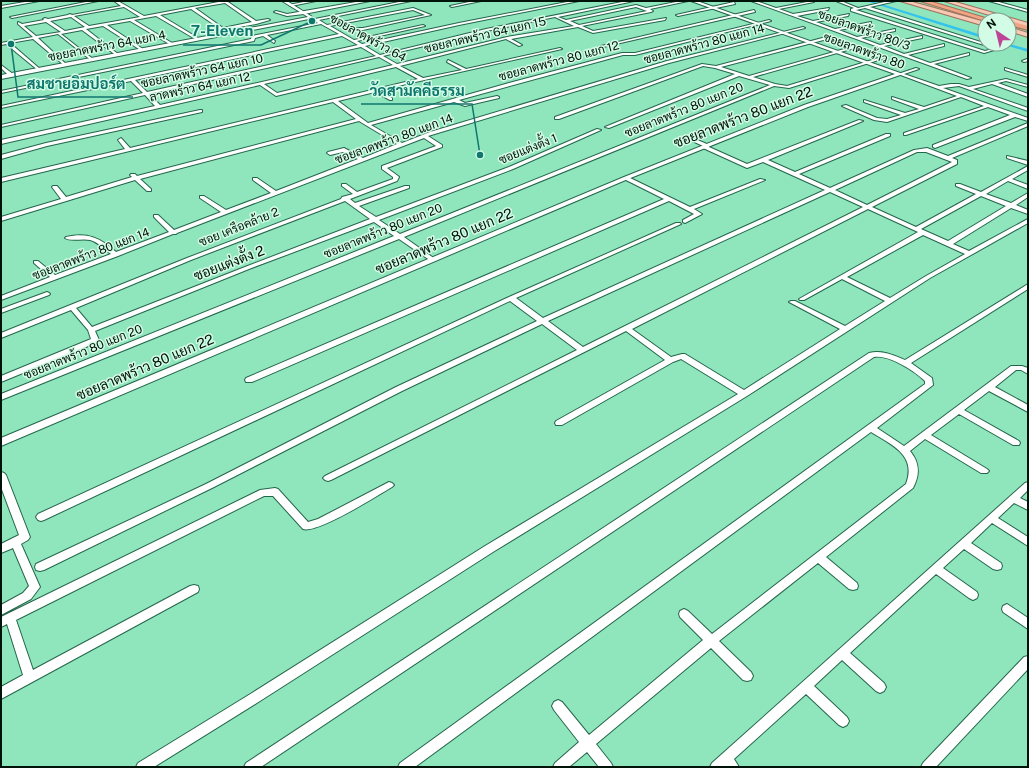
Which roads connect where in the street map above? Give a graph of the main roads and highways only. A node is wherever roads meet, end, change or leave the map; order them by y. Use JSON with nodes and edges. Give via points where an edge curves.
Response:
{"nodes":[{"id":1,"x":904,"y":1,"type":"edge"},
{"id":2,"x":915,"y":1,"type":"edge"},
{"id":3,"x":923,"y":1,"type":"edge"},
{"id":4,"x":936,"y":1,"type":"edge"},
{"id":5,"x":948,"y":1,"type":"edge"},
{"id":6,"x":956,"y":1,"type":"edge"},
{"id":7,"x":977,"y":13,"type":"edge"},
{"id":8,"x":977,"y":17,"type":"edge"},
{"id":9,"x":977,"y":20,"type":"edge"},
{"id":10,"x":977,"y":21,"type":"edge"},
{"id":11,"x":1017,"y":24,"type":"edge"},
{"id":12,"x":1028,"y":26,"type":"edge"},
{"id":13,"x":1017,"y":28,"type":"edge"},
{"id":14,"x":1028,"y":31,"type":"edge"},
{"id":15,"x":1017,"y":32,"type":"edge"},
{"id":16,"x":1028,"y":35,"type":"edge"}],
"edges":[{"from":1,"to":10,"type":"main road"},
{"from":2,"to":9,"type":"main road"},
{"from":3,"to":8,"type":"highway"},
{"from":4,"to":7,"type":"highway"},
{"from":5,"to":12,"type":"main road"},
{"from":6,"to":12,"type":"main road"},
{"from":11,"to":12,"type":"highway"},
{"from":13,"to":14,"type":"highway"},
{"from":15,"to":16,"type":"main road"}]}
